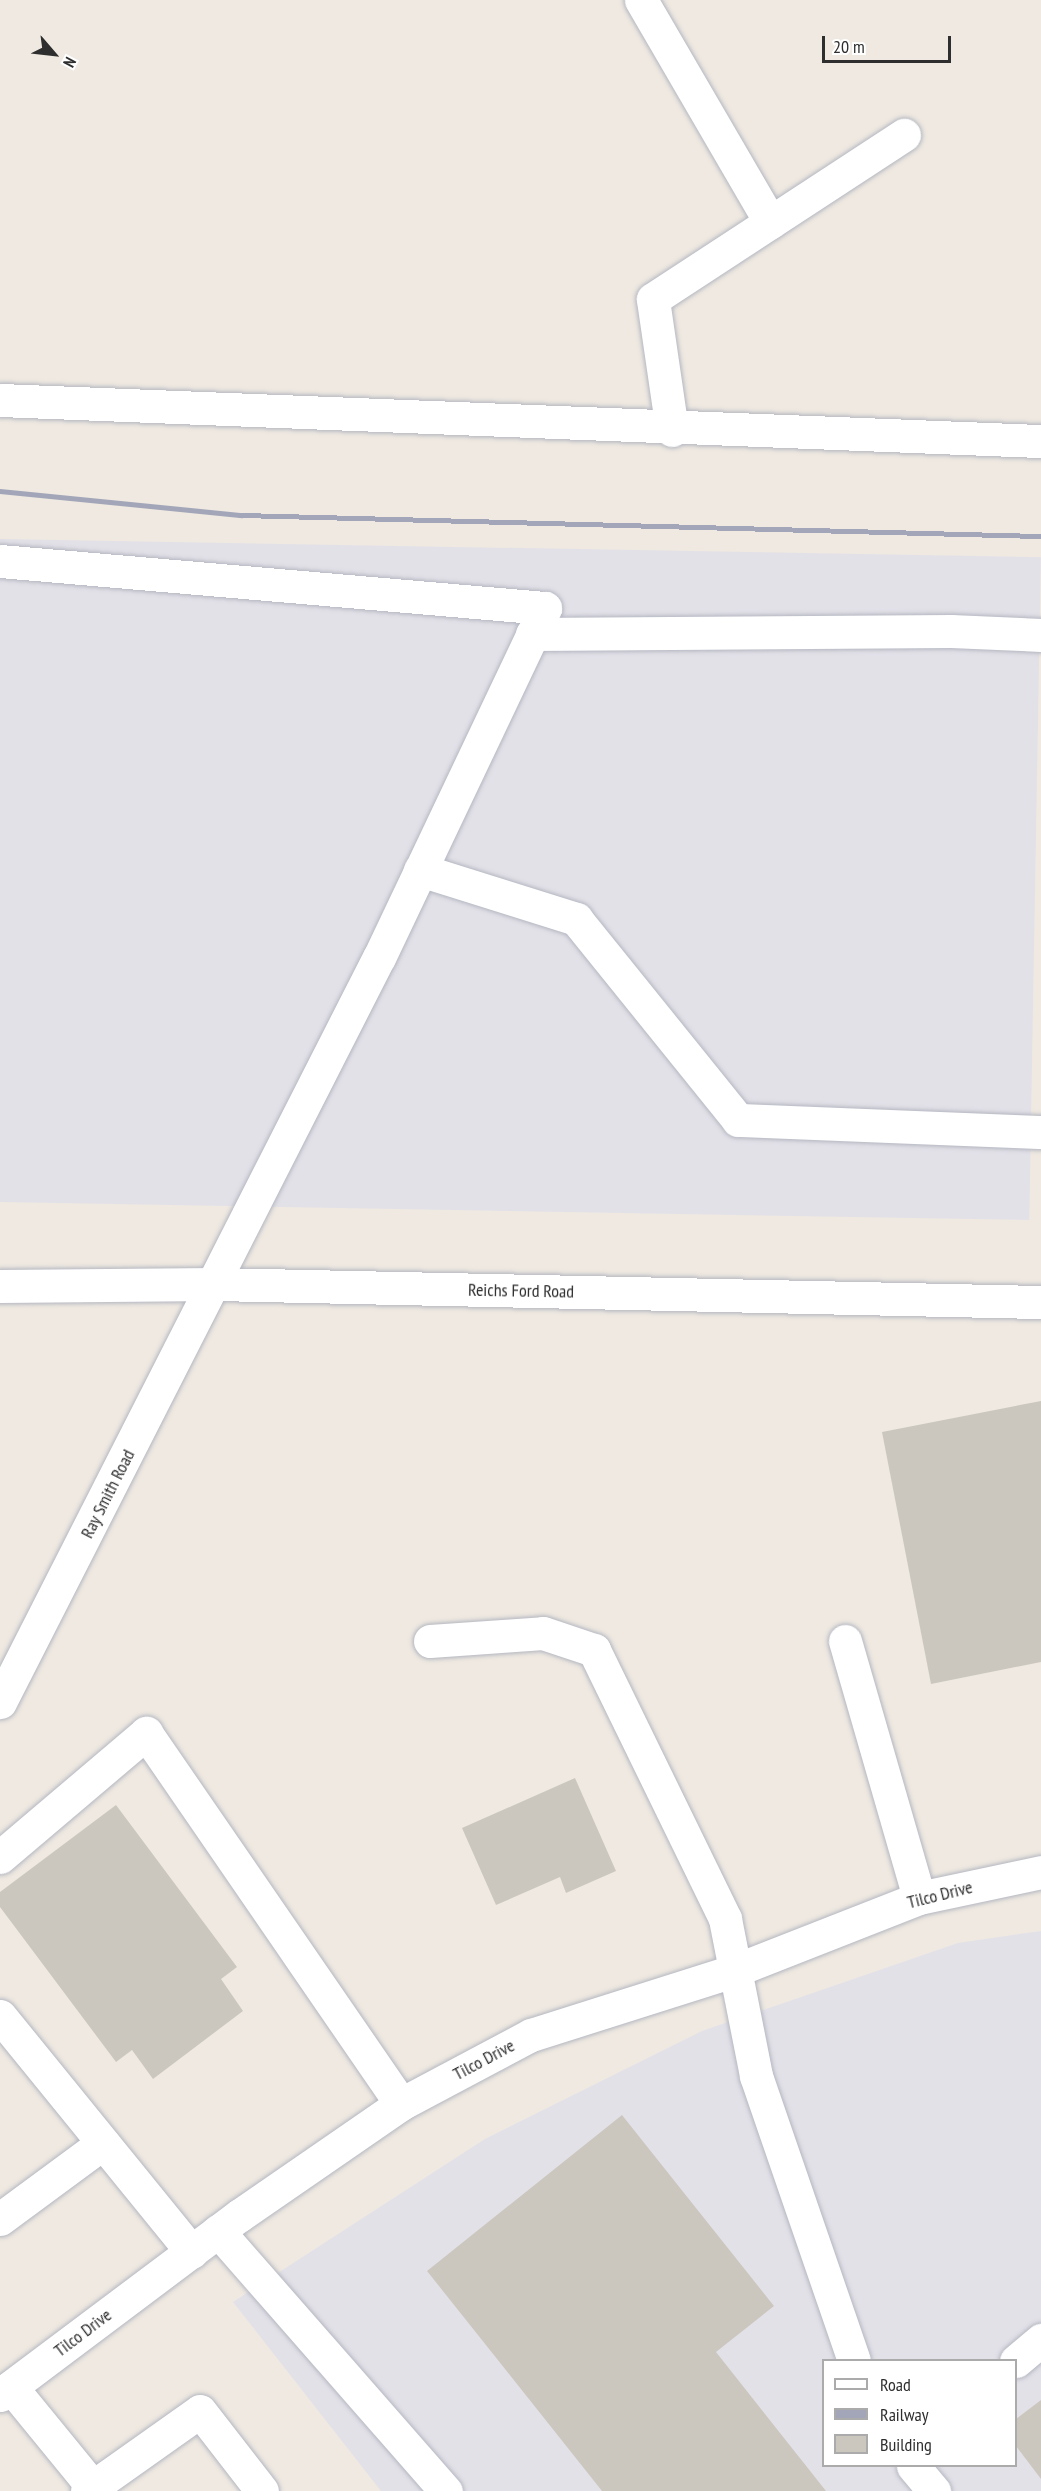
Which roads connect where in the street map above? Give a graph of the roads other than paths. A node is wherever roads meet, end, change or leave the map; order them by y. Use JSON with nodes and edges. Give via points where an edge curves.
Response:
{"nodes":[{"id":1,"x":641,"y":0,"type":"edge"},
{"id":2,"x":904,"y":135,"type":"dead end"},
{"id":3,"x":770,"y":222,"type":"junction"},
{"id":4,"x":0,"y":400,"type":"edge"},
{"id":5,"x":672,"y":430,"type":"junction"},
{"id":6,"x":1041,"y":441,"type":"edge"},
{"id":7,"x":0,"y":561,"type":"edge"},
{"id":8,"x":538,"y":621,"type":"junction"},
{"id":9,"x":1041,"y":635,"type":"edge"},
{"id":10,"x":420,"y":870,"type":"junction"},
{"id":11,"x":1041,"y":1131,"type":"edge"},
{"id":12,"x":215,"y":1284,"type":"junction"},
{"id":13,"x":0,"y":1286,"type":"edge"},
{"id":14,"x":1041,"y":1302,"type":"edge"},
{"id":15,"x":430,"y":1641,"type":"dead end"},
{"id":16,"x":845,"y":1641,"type":"dead end"},
{"id":17,"x":0,"y":1702,"type":"edge"},
{"id":18,"x":0,"y":1857,"type":"edge"},
{"id":19,"x":1041,"y":1872,"type":"edge"},
{"id":20,"x":919,"y":1898,"type":"junction"},
{"id":21,"x":733,"y":1971,"type":"junction"},
{"id":22,"x":0,"y":2016,"type":"edge"},
{"id":23,"x":401,"y":2104,"type":"junction"},
{"id":24,"x":103,"y":2143,"type":"junction"},
{"id":25,"x":0,"y":2219,"type":"edge"},
{"id":26,"x":218,"y":2231,"type":"junction"},
{"id":27,"x":192,"y":2252,"type":"junction"},
{"id":28,"x":1041,"y":2340,"type":"edge"},
{"id":29,"x":853,"y":2359,"type":"edge"},
{"id":30,"x":1017,"y":2360,"type":"edge"},
{"id":31,"x":5,"y":2391,"type":"edge"},
{"id":32,"x":914,"y":2467,"type":"edge"},
{"id":33,"x":92,"y":2490,"type":"edge"},
{"id":34,"x":262,"y":2491,"type":"edge"},
{"id":35,"x":446,"y":2491,"type":"edge"},
{"id":36,"x":934,"y":2491,"type":"edge"}],
"edges":[{"from":1,"to":3,"type":"street"},
{"from":2,"to":3,"type":"street"},
{"from":3,"to":5,"type":"street","via":[[653,299]]},
{"from":4,"to":5,"type":"street"},
{"from":5,"to":6,"type":"street"},
{"from":7,"to":8,"type":"street"},
{"from":8,"to":9,"type":"street"},
{"from":8,"to":10,"type":"street","name":"Ray Smith Road"},
{"from":10,"to":11,"type":"street","via":[[576,919],[738,1120]]},
{"from":10,"to":12,"type":"street","name":"Ray Smith Road"},
{"from":12,"to":13,"type":"street","name":"Reichs Ford Road"},
{"from":12,"to":14,"type":"street","name":"Reichs Ford Road"},
{"from":12,"to":17,"type":"street","name":"Ray Smith Road"},
{"from":15,"to":21,"type":"street","via":[[543,1633],[594,1650],[725,1919]]},
{"from":16,"to":20,"type":"street"},
{"from":18,"to":23,"type":"street","via":[[146,1733]]},
{"from":19,"to":20,"type":"street","name":"Tilco Drive"},
{"from":20,"to":21,"type":"street","name":"Tilco Drive"},
{"from":21,"to":23,"type":"street","name":"Tilco Drive","via":[[531,2035]]},
{"from":21,"to":29,"type":"street","via":[[756,2076]]},
{"from":22,"to":24,"type":"street"},
{"from":23,"to":26,"type":"street","name":"Tilco Drive"},
{"from":24,"to":25,"type":"street"},
{"from":24,"to":27,"type":"street"},
{"from":26,"to":27,"type":"street","name":"Tilco Drive"},
{"from":26,"to":35,"type":"street"},
{"from":27,"to":31,"type":"street","name":"Tilco Drive"},
{"from":28,"to":30,"type":"street"},
{"from":31,"to":33,"type":"street"},
{"from":32,"to":36,"type":"street"},
{"from":33,"to":34,"type":"street","via":[[200,2411]]}]}
